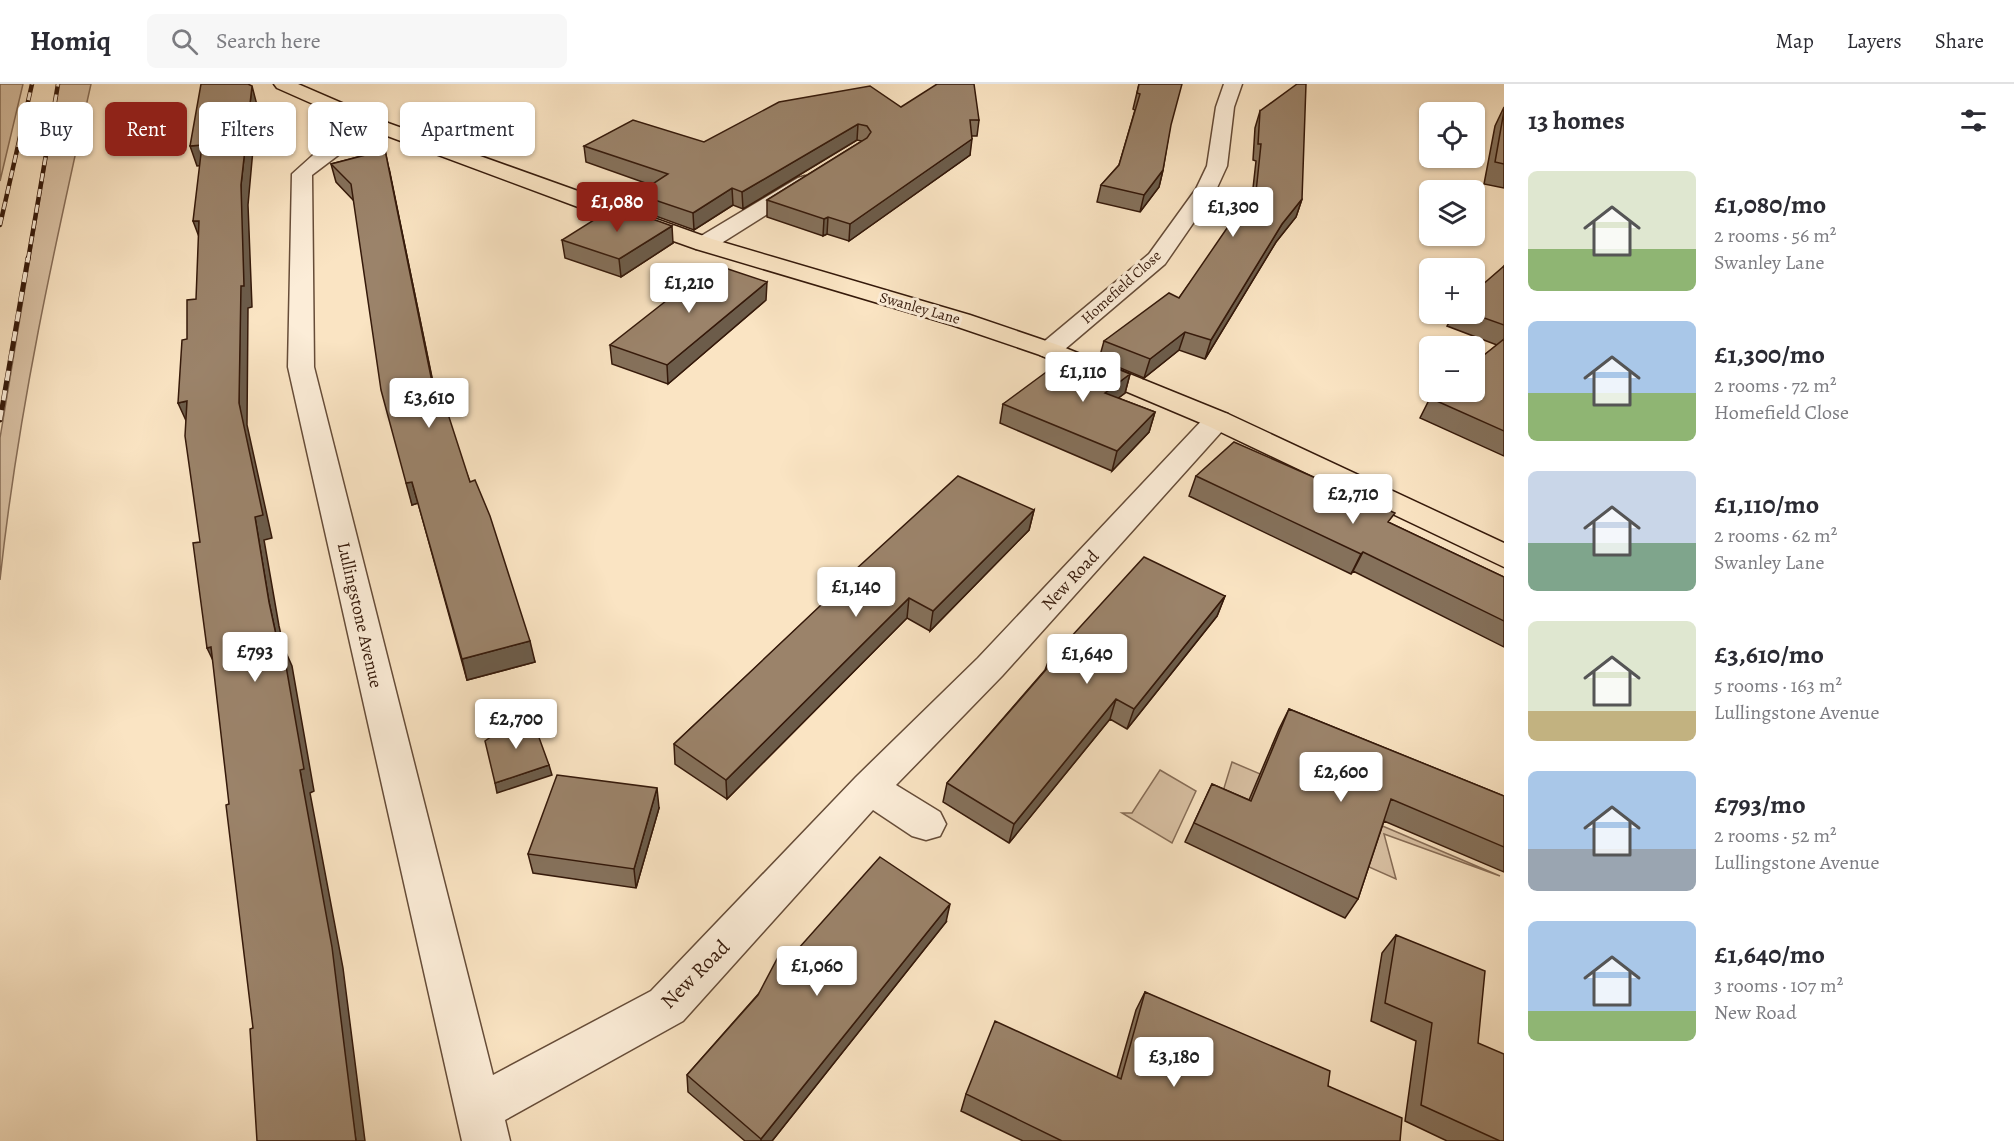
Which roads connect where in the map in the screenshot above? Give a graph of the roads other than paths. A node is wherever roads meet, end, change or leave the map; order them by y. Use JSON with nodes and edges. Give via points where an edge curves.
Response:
{"nodes":[{"id":1,"x":283,"y":84,"type":"edge"},
{"id":2,"x":300,"y":84,"type":"edge"},
{"id":3,"x":1233,"y":84,"type":"edge"},
{"id":4,"x":320,"y":101,"type":"joint"},
{"id":5,"x":388,"y":131,"type":"edge"},
{"id":6,"x":322,"y":156,"type":"edge"},
{"id":7,"x":819,"y":172,"type":"edge"},
{"id":8,"x":704,"y":244,"type":"junction"},
{"id":9,"x":1049,"y":350,"type":"junction"},
{"id":10,"x":1218,"y":420,"type":"junction"},
{"id":11,"x":1504,"y":556,"type":"edge"},
{"id":12,"x":869,"y":788,"type":"junction"},
{"id":13,"x":926,"y":824,"type":"dead end"},
{"id":14,"x":483,"y":1124,"type":"edge"}],
"edges":[{"from":1,"to":4,"type":"main road","name":"Swanley Lane"},
{"from":2,"to":4,"type":"main road","name":"Swanley Lane"},
{"from":3,"to":9,"type":"street","name":"Homefield Close","via":[[1224,107],[1217,166],[1206,190],[1157,259]]},
{"from":5,"to":8,"type":"main road","name":"Swanley Lane"},
{"from":6,"to":14,"type":"street","name":"Lullingstone Avenue","via":[[302,174],[301,367]]},
{"from":7,"to":8,"type":"street"},
{"from":8,"to":9,"type":"main road","name":"Swanley Lane"},
{"from":9,"to":10,"type":"main road","name":"Swanley Lane"},
{"from":10,"to":11,"type":"main road","name":"Swanley Lane"},
{"from":10,"to":12,"type":"street","name":"New Road","via":[[990,667]]},
{"from":12,"to":13,"type":"street"},
{"from":12,"to":14,"type":"street","name":"New Road","via":[[667,1006]]}]}
